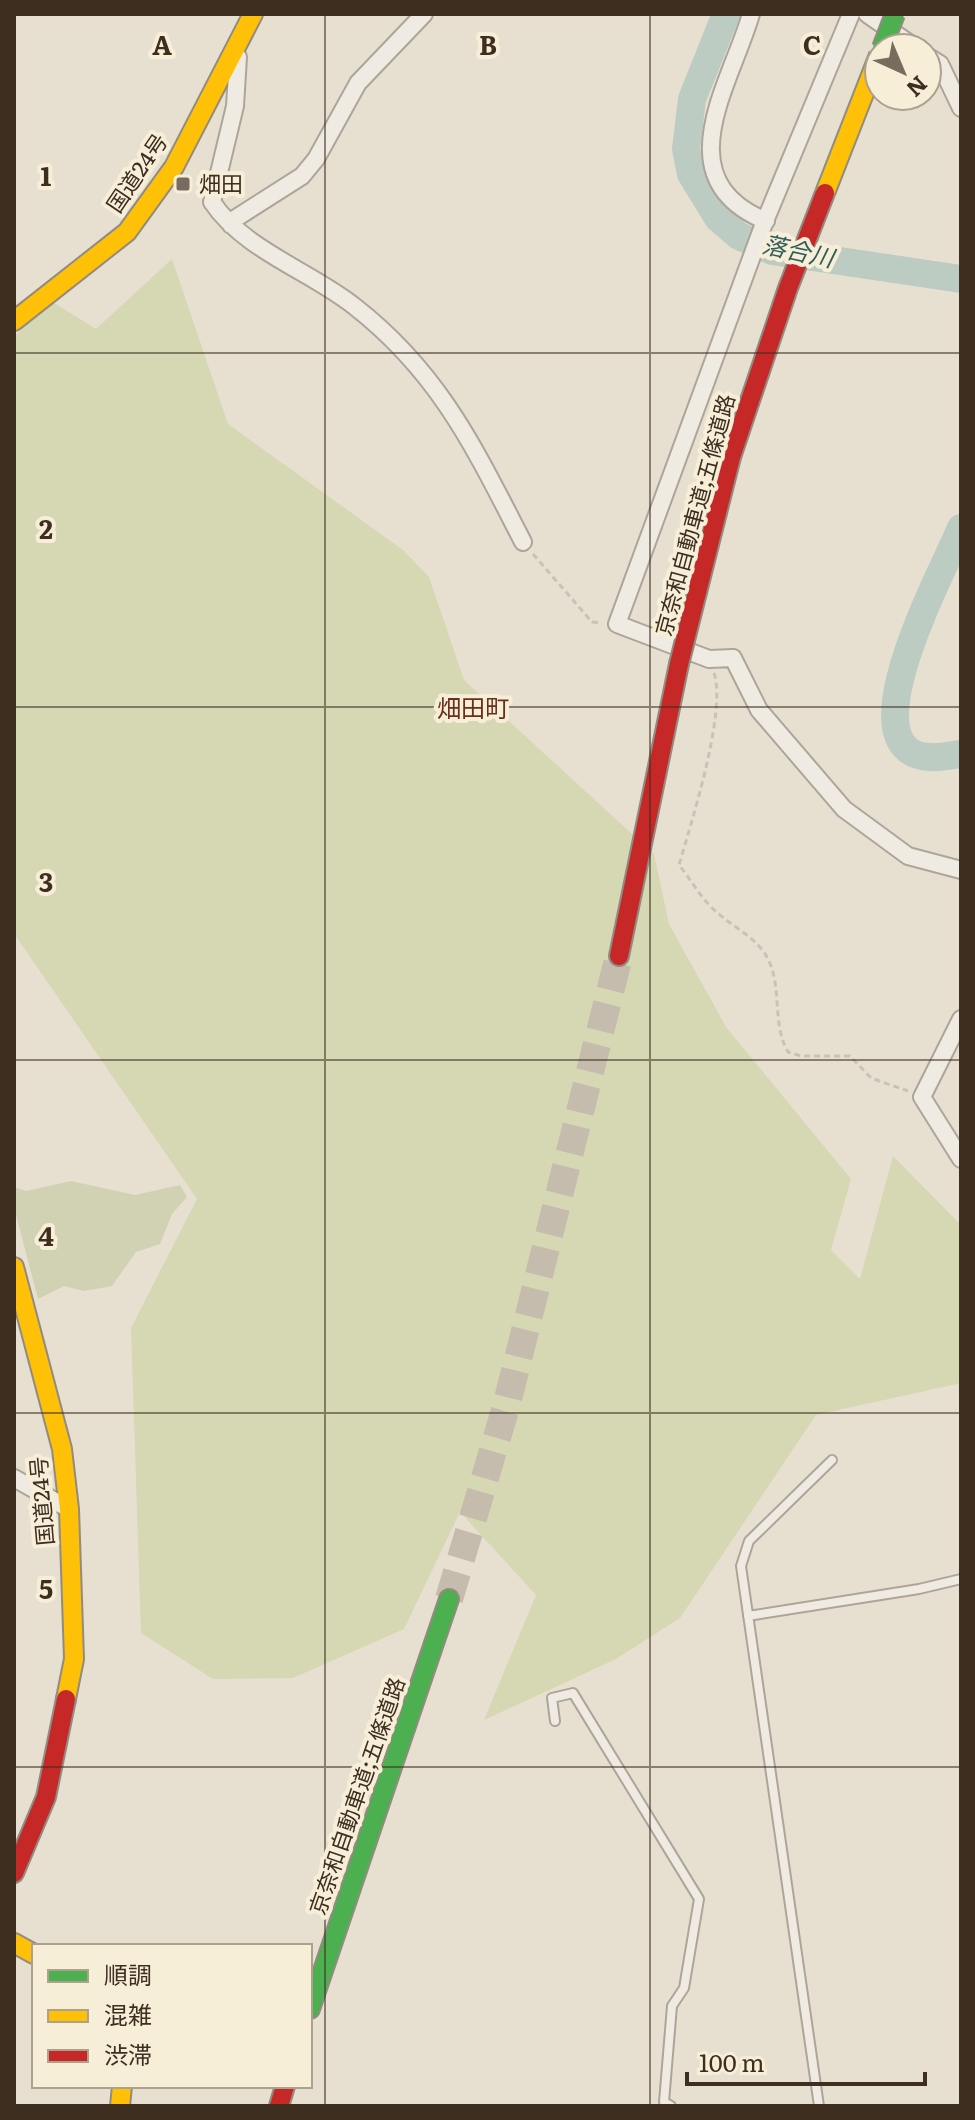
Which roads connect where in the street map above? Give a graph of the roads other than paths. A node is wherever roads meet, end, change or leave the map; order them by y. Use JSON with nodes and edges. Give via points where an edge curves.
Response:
{"nodes":[{"id":1,"x":253,"y":14,"type":"edge"},
{"id":2,"x":424,"y":14,"type":"edge"},
{"id":3,"x":751,"y":14,"type":"edge"},
{"id":4,"x":851,"y":14,"type":"edge"},
{"id":5,"x":867,"y":14,"type":"edge"},
{"id":6,"x":893,"y":32,"type":"edge"},
{"id":7,"x":239,"y":42,"type":"junction"},
{"id":8,"x":943,"y":70,"type":"edge"},
{"id":9,"x":863,"y":96,"type":"edge"},
{"id":10,"x":961,"y":108,"type":"edge"},
{"id":11,"x":765,"y":224,"type":"junction"},
{"id":12,"x":231,"y":225,"type":"junction"},
{"id":13,"x":14,"y":321,"type":"edge"},
{"id":14,"x":523,"y":542,"type":"road end"},
{"id":15,"x":961,"y":870,"type":"edge"},
{"id":16,"x":619,"y":956,"type":"tunnel mouth"},
{"id":17,"x":961,"y":1019,"type":"edge"},
{"id":18,"x":961,"y":1159,"type":"edge"},
{"id":19,"x":14,"y":1267,"type":"edge"},
{"id":20,"x":832,"y":1460,"type":"dead end"},
{"id":21,"x":14,"y":1478,"type":"edge"},
{"id":22,"x":69,"y":1509,"type":"junction"},
{"id":23,"x":961,"y":1579,"type":"edge"},
{"id":24,"x":449,"y":1599,"type":"tunnel mouth"},
{"id":25,"x":748,"y":1616,"type":"junction"},
{"id":26,"x":555,"y":1721,"type":"dead end"},
{"id":27,"x":14,"y":1873,"type":"edge"},
{"id":28,"x":14,"y":1943,"type":"edge"},
{"id":29,"x":32,"y":1953,"type":"edge"},
{"id":30,"x":312,"y":2003,"type":"edge"},
{"id":31,"x":671,"y":2106,"type":"edge"},
{"id":32,"x":819,"y":2106,"type":"edge"}],
"edges":[{"from":1,"to":7,"type":"highway","name":"国道24号"},
{"from":2,"to":12,"type":"street","via":[[358,83],[302,176]]},
{"from":3,"to":11,"type":"street","via":[[723,85],[708,147],[717,178],[733,201]]},
{"from":4,"to":11,"type":"street"},
{"from":5,"to":6,"type":"street"},
{"from":7,"to":12,"type":"street","via":[[235,106],[212,202]]},
{"from":7,"to":13,"type":"highway","name":"国道24号","via":[[174,167],[127,232]]},
{"from":8,"to":10,"type":"street"},
{"from":9,"to":16,"type":"highway","name":"京奈和自動車道;五條道路","bridge":true,"via":[[788,288],[731,457],[679,664]]},
{"from":11,"to":15,"type":"street","via":[[617,624],[709,659],[733,658],[759,710],[844,809],[908,856]]},
{"from":12,"to":14,"type":"street","via":[[355,306],[427,374],[466,429]]},
{"from":17,"to":18,"type":"street","via":[[922,1097]]},
{"from":19,"to":22,"type":"highway","name":"国道24号","via":[[62,1449]]},
{"from":20,"to":25,"type":"lane","via":[[749,1541],[741,1566]]},
{"from":21,"to":22,"type":"street"},
{"from":22,"to":27,"type":"highway","name":"国道24号","via":[[74,1659],[46,1797]]},
{"from":23,"to":25,"type":"lane"},
{"from":24,"to":30,"type":"highway","name":"京奈和自動車道;五條道路"},
{"from":25,"to":32,"type":"lane"},
{"from":26,"to":31,"type":"lane","via":[[552,1698],[573,1693],[699,1899],[684,1988],[672,2006],[664,2102]]},
{"from":28,"to":29,"type":"highway"}]}
